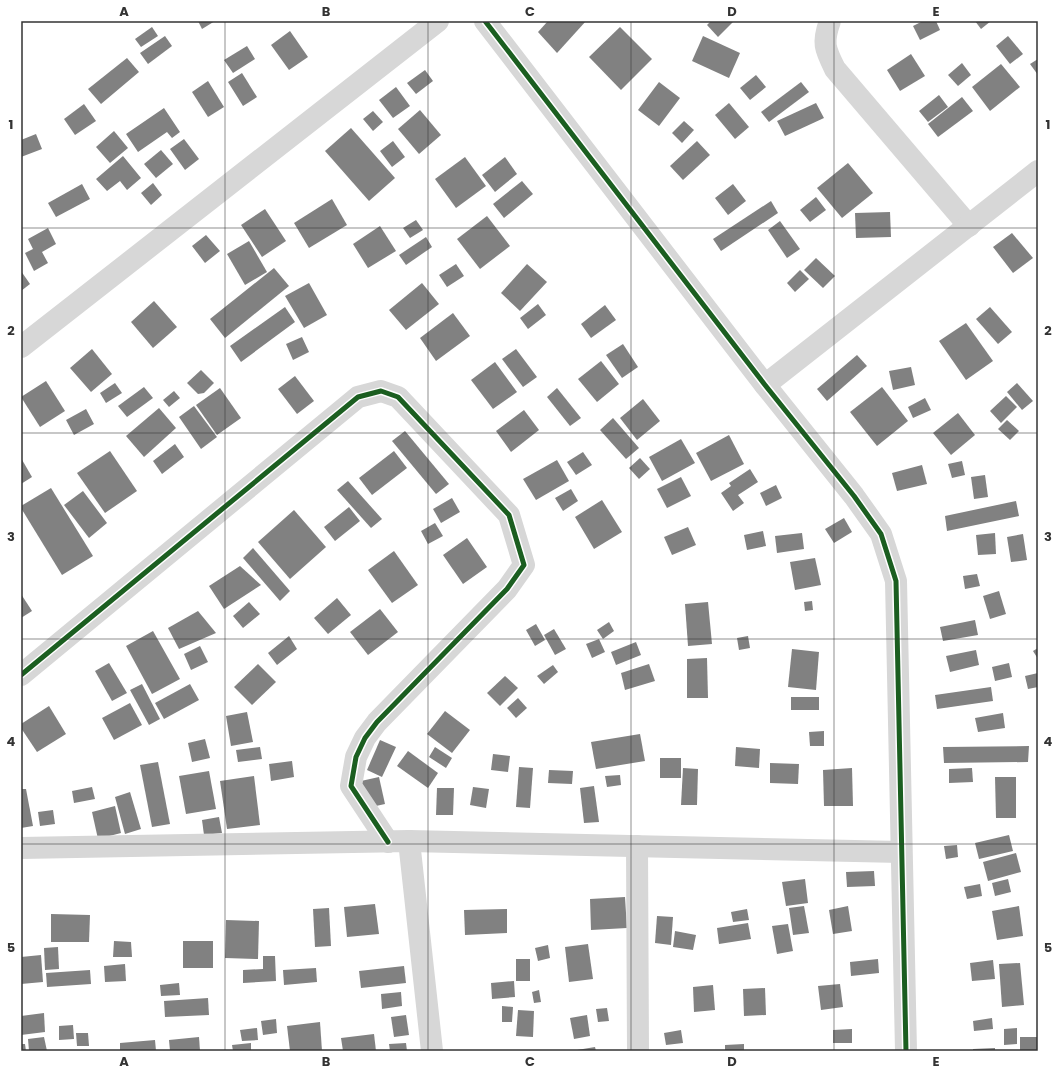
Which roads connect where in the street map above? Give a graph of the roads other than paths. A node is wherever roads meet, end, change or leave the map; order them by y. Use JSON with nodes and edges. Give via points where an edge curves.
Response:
{"nodes":[{"id":1,"x":438,"y":21,"type":"edge"},
{"id":2,"x":485,"y":21,"type":"edge"},
{"id":3,"x":830,"y":21,"type":"edge"},
{"id":4,"x":1038,"y":172,"type":"edge"},
{"id":5,"x":969,"y":226,"type":"junction"},
{"id":6,"x":21,"y":347,"type":"edge"},
{"id":7,"x":765,"y":385,"type":"junction"},
{"id":8,"x":21,"y":675,"type":"edge"},
{"id":9,"x":398,"y":841,"type":"junction"},
{"id":10,"x":637,"y":846,"type":"junction"},
{"id":11,"x":21,"y":848,"type":"edge"},
{"id":12,"x":901,"y":852,"type":"junction"},
{"id":13,"x":432,"y":1051,"type":"edge"},
{"id":14,"x":638,"y":1051,"type":"edge"},
{"id":15,"x":906,"y":1051,"type":"edge"}],
"edges":[{"from":1,"to":6,"type":"street"},
{"from":2,"to":7,"type":"street"},
{"from":3,"to":5,"type":"street","via":[[825,34],[825,49],[835,69]]},
{"from":4,"to":5,"type":"street"},
{"from":5,"to":7,"type":"street"},
{"from":7,"to":12,"type":"street","via":[[854,496],[881,534],[896,581]]},
{"from":8,"to":9,"type":"street","via":[[358,397],[381,391],[398,396],[509,515],[524,565],[507,589],[364,738],[356,757],[351,786]]},
{"from":9,"to":10,"type":"street"},
{"from":9,"to":11,"type":"street"},
{"from":9,"to":13,"type":"street"},
{"from":10,"to":12,"type":"street"},
{"from":10,"to":14,"type":"street"},
{"from":12,"to":15,"type":"street"}]}
